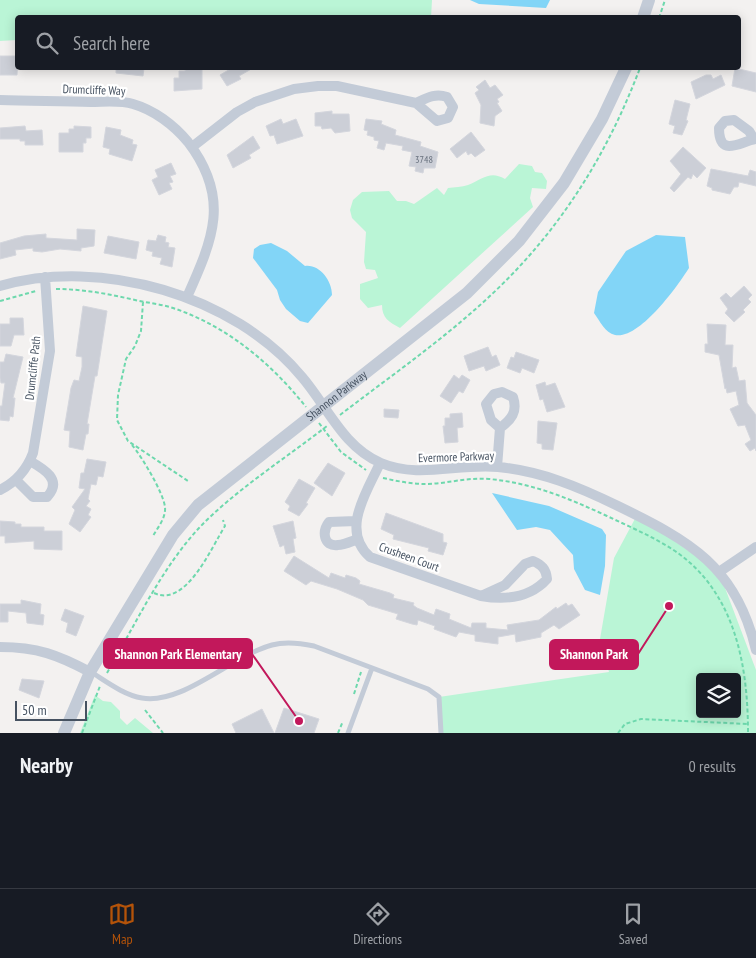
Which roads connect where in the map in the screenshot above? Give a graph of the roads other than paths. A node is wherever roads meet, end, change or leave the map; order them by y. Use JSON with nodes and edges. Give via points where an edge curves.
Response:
{"nodes":[{"id":1,"x":650,"y":0,"type":"edge"},
{"id":2,"x":644,"y":15,"type":"edge"},
{"id":3,"x":625,"y":70,"type":"edge"},
{"id":4,"x":0,"y":100,"type":"edge"},
{"id":5,"x":416,"y":103,"type":"dead end"},
{"id":6,"x":192,"y":147,"type":"junction"},
{"id":7,"x":45,"y":277,"type":"junction"},
{"id":8,"x":0,"y":286,"type":"edge"},
{"id":9,"x":187,"y":297,"type":"junction"},
{"id":10,"x":324,"y":406,"type":"junction"},
{"id":11,"x":500,"y":428,"type":"dead end"},
{"id":12,"x":30,"y":461,"type":"junction"},
{"id":13,"x":380,"y":463,"type":"junction"},
{"id":14,"x":498,"y":467,"type":"junction"},
{"id":15,"x":16,"y":480,"type":"junction"},
{"id":16,"x":0,"y":490,"type":"edge"},
{"id":17,"x":356,"y":521,"type":"junction"},
{"id":18,"x":358,"y":539,"type":"junction"},
{"id":19,"x":756,"y":548,"type":"edge"},
{"id":20,"x":720,"y":572,"type":"junction"},
{"id":21,"x":481,"y":596,"type":"junction"},
{"id":22,"x":0,"y":647,"type":"edge"},
{"id":23,"x":756,"y":650,"type":"edge"},
{"id":24,"x":372,"y":668,"type":"junction"},
{"id":25,"x":90,"y":672,"type":"junction"},
{"id":26,"x":64,"y":733,"type":"edge"},
{"id":27,"x":348,"y":733,"type":"edge"},
{"id":28,"x":441,"y":733,"type":"edge"}],
"edges":[{"from":1,"to":2,"type":"street"},
{"from":3,"to":10,"type":"street","name":"Shannon Parkway","via":[[602,119],[564,183],[519,241],[467,292]]},
{"from":4,"to":6,"type":"street","name":"Drumcliffe Way","via":[[132,104],[171,124]]},
{"from":5,"to":6,"type":"street","via":[[337,86],[294,89],[255,102],[237,112]]},
{"from":6,"to":9,"type":"street","name":"Drumcliffe Way","via":[[207,171],[214,212],[210,241]]},
{"from":7,"to":8,"type":"street","name":"Evermore Parkway"},
{"from":7,"to":9,"type":"street","name":"Evermore Parkway","via":[[98,277]]},
{"from":7,"to":12,"type":"street","name":"Drumcliffe Path","via":[[49,361]]},
{"from":9,"to":10,"type":"street","name":"Evermore Parkway","via":[[234,319],[265,341],[302,376]]},
{"from":10,"to":13,"type":"street","name":"Evermore Parkway","via":[[344,434]]},
{"from":10,"to":25,"type":"street","name":"Shannon Parkway","via":[[198,505],[172,535]]},
{"from":11,"to":14,"type":"street"},
{"from":12,"to":15,"type":"street","name":"Drumcliffe Path"},
{"from":12,"to":15,"type":"street","via":[[51,476],[54,483],[52,491],[47,497],[33,497]]},
{"from":13,"to":14,"type":"street","name":"Evermore Parkway","via":[[416,471]]},
{"from":13,"to":17,"type":"street"},
{"from":14,"to":20,"type":"street","name":"Evermore Parkway","via":[[533,472],[578,486],[670,531]]},
{"from":15,"to":16,"type":"street","name":"Drumcliffe Path"},
{"from":17,"to":18,"type":"street"},
{"from":17,"to":18,"type":"street","via":[[329,522],[324,534],[329,544],[334,545]]},
{"from":18,"to":21,"type":"street","name":"Crusheen Court","via":[[370,557]]},
{"from":19,"to":20,"type":"street"},
{"from":20,"to":23,"type":"street","name":"Evermore Parkway","via":[[740,604]]},
{"from":21,"to":21,"type":"street","name":"Crusheen Court","via":[[505,598],[529,593],[547,579],[546,570],[532,561],[505,585]]},
{"from":22,"to":25,"type":"street","via":[[55,654]]},
{"from":24,"to":25,"type":"lane","via":[[314,646],[295,642],[273,644],[245,655],[176,694],[158,699],[128,694]]},
{"from":24,"to":27,"type":"lane"},
{"from":24,"to":28,"type":"lane","via":[[428,689],[439,697]]},
{"from":25,"to":26,"type":"street","name":"Shannon Parkway"}]}
